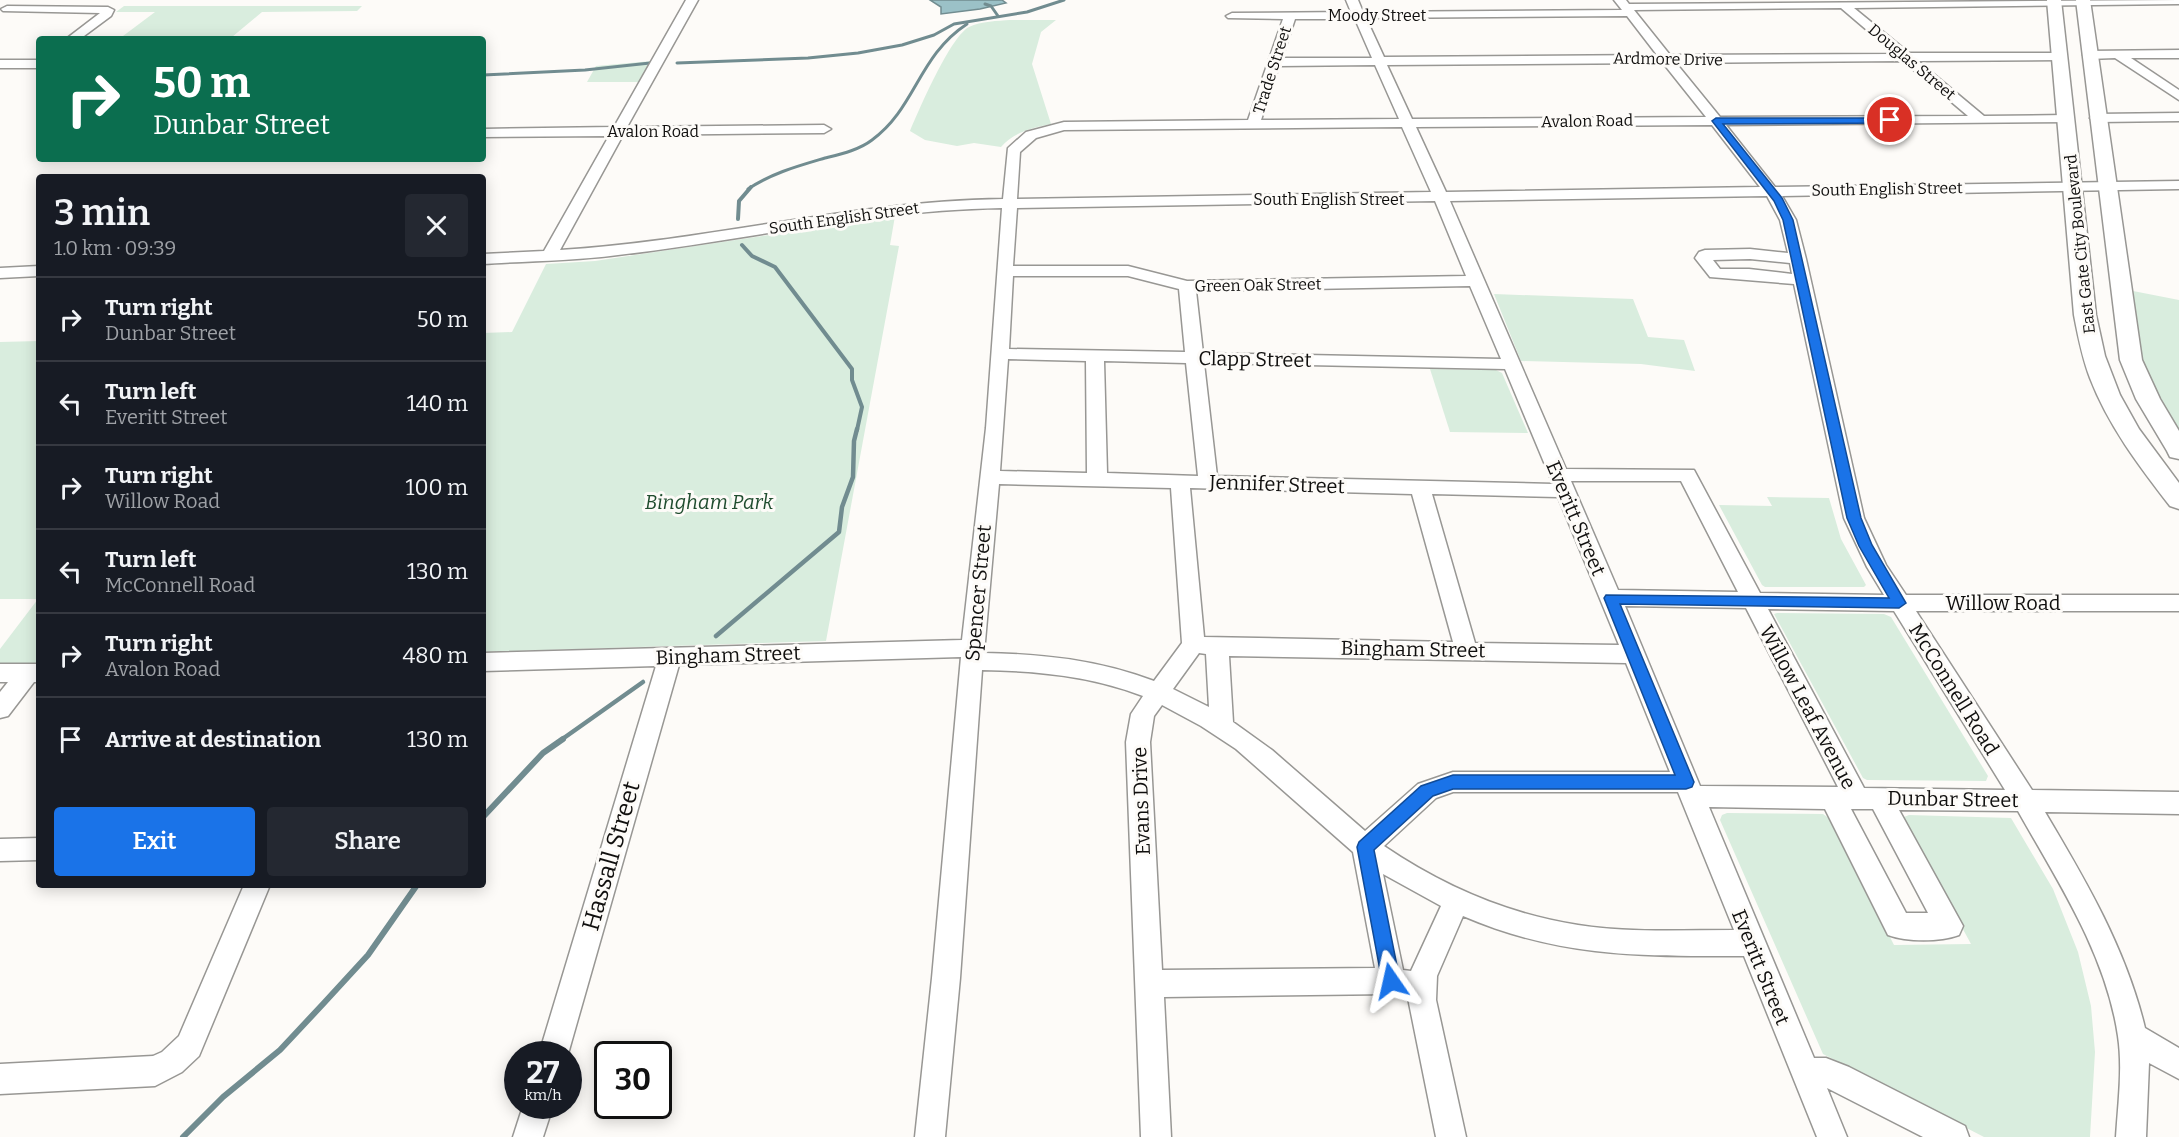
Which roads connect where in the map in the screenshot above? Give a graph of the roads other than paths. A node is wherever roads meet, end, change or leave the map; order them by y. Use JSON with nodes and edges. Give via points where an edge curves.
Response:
{"nodes":[{"id":1,"x":30,"y":0,"type":"edge"},
{"id":2,"x":692,"y":0,"type":"edge"},
{"id":3,"x":1352,"y":0,"type":"edge"},
{"id":4,"x":2081,"y":0,"type":"edge"},
{"id":5,"x":2054,"y":1,"type":"edge"},
{"id":6,"x":2179,"y":1,"type":"edge"},
{"id":7,"x":1844,"y":5,"type":"junction"},
{"id":8,"x":1625,"y":6,"type":"edge"},
{"id":9,"x":4,"y":10,"type":"edge"},
{"id":10,"x":1290,"y":15,"type":"junction"},
{"id":11,"x":1358,"y":15,"type":"junction"},
{"id":12,"x":1232,"y":16,"type":"dead end"},
{"id":13,"x":2086,"y":30,"type":"junction"},
{"id":14,"x":76,"y":36,"type":"edge"},
{"id":15,"x":2179,"y":54,"type":"edge"},
{"id":16,"x":2089,"y":55,"type":"junction"},
{"id":17,"x":2118,"y":55,"type":"junction"},
{"id":18,"x":2060,"y":56,"type":"junction"},
{"id":19,"x":1666,"y":58,"type":"junction"},
{"id":20,"x":1907,"y":58,"type":"junction"},
{"id":21,"x":1378,"y":60,"type":"junction"},
{"id":22,"x":1275,"y":62,"type":"junction"},
{"id":23,"x":0,"y":64,"type":"edge"},
{"id":24,"x":36,"y":64,"type":"edge"},
{"id":25,"x":2179,"y":96,"type":"edge"},
{"id":26,"x":2179,"y":117,"type":"edge"},
{"id":27,"x":2097,"y":118,"type":"junction"},
{"id":28,"x":1980,"y":119,"type":"junction"},
{"id":29,"x":2066,"y":119,"type":"junction"},
{"id":30,"x":1716,"y":121,"type":"junction"},
{"id":31,"x":1407,"y":123,"type":"junction"},
{"id":32,"x":1108,"y":125,"type":"joint"},
{"id":33,"x":1253,"y":125,"type":"junction"},
{"id":34,"x":824,"y":129,"type":"dead end"},
{"id":35,"x":619,"y":131,"type":"junction"},
{"id":36,"x":486,"y":133,"type":"edge"},
{"id":37,"x":2068,"y":141,"type":"junction"},
{"id":38,"x":2179,"y":185,"type":"edge"},
{"id":39,"x":2106,"y":186,"type":"junction"},
{"id":40,"x":2072,"y":187,"type":"junction"},
{"id":41,"x":1770,"y":190,"type":"junction"},
{"id":42,"x":1441,"y":198,"type":"junction"},
{"id":43,"x":1012,"y":203,"type":"junction"},
{"id":44,"x":2114,"y":238,"type":"junction"},
{"id":45,"x":548,"y":257,"type":"junction"},
{"id":46,"x":486,"y":259,"type":"edge"},
{"id":47,"x":1798,"y":259,"type":"junction"},
{"id":48,"x":1006,"y":271,"type":"junction"},
{"id":49,"x":36,"y":272,"type":"edge"},
{"id":50,"x":0,"y":273,"type":"edge"},
{"id":51,"x":1803,"y":280,"type":"junction"},
{"id":52,"x":1476,"y":281,"type":"junction"},
{"id":53,"x":1187,"y":286,"type":"junction"},
{"id":54,"x":1000,"y":354,"type":"junction"},
{"id":55,"x":1095,"y":355,"type":"junction"},
{"id":56,"x":1194,"y":358,"type":"junction"},
{"id":57,"x":1511,"y":364,"type":"junction"},
{"id":58,"x":2179,"y":451,"type":"edge"},
{"id":59,"x":989,"y":477,"type":"junction"},
{"id":60,"x":1097,"y":479,"type":"junction"},
{"id":61,"x":1180,"y":482,"type":"junction"},
{"id":62,"x":1208,"y":482,"type":"junction"},
{"id":63,"x":1562,"y":483,"type":"junction"},
{"id":64,"x":1420,"y":488,"type":"junction"},
{"id":65,"x":2179,"y":500,"type":"edge"},
{"id":66,"x":1611,"y":598,"type":"junction"},
{"id":67,"x":1753,"y":600,"type":"junction"},
{"id":68,"x":1899,"y":603,"type":"junction"},
{"id":69,"x":2179,"y":603,"type":"edge"},
{"id":70,"x":1205,"y":645,"type":"junction"},
{"id":71,"x":1466,"y":650,"type":"junction"},
{"id":72,"x":1633,"y":654,"type":"junction"},
{"id":73,"x":972,"y":655,"type":"junction"},
{"id":74,"x":670,"y":657,"type":"junction"},
{"id":75,"x":486,"y":662,"type":"edge"},
{"id":76,"x":34,"y":673,"type":"edge"},
{"id":77,"x":0,"y":674,"type":"edge"},
{"id":78,"x":1156,"y":693,"type":"junction"},
{"id":79,"x":0,"y":709,"type":"edge"},
{"id":80,"x":1222,"y":727,"type":"junction"},
{"id":81,"x":1689,"y":789,"type":"junction"},
{"id":82,"x":1855,"y":797,"type":"junction"},
{"id":83,"x":2025,"y":801,"type":"junction"},
{"id":84,"x":2179,"y":803,"type":"edge"},
{"id":85,"x":1365,"y":847,"type":"junction"},
{"id":86,"x":36,"y":849,"type":"edge"},
{"id":87,"x":0,"y":850,"type":"edge"},
{"id":88,"x":255,"y":888,"type":"edge"},
{"id":89,"x":1457,"y":900,"type":"junction"},
{"id":90,"x":1751,"y":943,"type":"junction"},
{"id":91,"x":1391,"y":981,"type":"junction"},
{"id":92,"x":1149,"y":984,"type":"junction"},
{"id":93,"x":1422,"y":987,"type":"junction"},
{"id":94,"x":2133,"y":1037,"type":"junction"},
{"id":95,"x":557,"y":1041,"type":"edge"},
{"id":96,"x":2179,"y":1064,"type":"edge"},
{"id":97,"x":1805,"y":1072,"type":"junction"},
{"id":98,"x":0,"y":1079,"type":"edge"},
{"id":99,"x":534,"y":1119,"type":"edge"},
{"id":100,"x":528,"y":1137,"type":"edge"},
{"id":101,"x":930,"y":1137,"type":"edge"},
{"id":102,"x":1156,"y":1137,"type":"edge"},
{"id":103,"x":1451,"y":1137,"type":"edge"},
{"id":104,"x":1832,"y":1137,"type":"edge"},
{"id":105,"x":1954,"y":1137,"type":"edge"},
{"id":106,"x":2132,"y":1137,"type":"edge"}],
"edges":[{"from":1,"to":9,"type":"street"},
{"from":2,"to":35,"type":"street"},
{"from":3,"to":11,"type":"street","name":"Everitt Street"},
{"from":4,"to":5,"type":"street","name":"Moody Street"},
{"from":4,"to":6,"type":"street","name":"Moody Street"},
{"from":4,"to":13,"type":"main road","name":"East Gate City Boulevard"},
{"from":5,"to":7,"type":"street","name":"Moody Street"},
{"from":5,"to":13,"type":"main road","via":[[2074,8],[2078,22]]},
{"from":5,"to":18,"type":"main road","name":"East Gate City Boulevard"},
{"from":7,"to":8,"type":"street","name":"Moody Street"},
{"from":7,"to":20,"type":"street","name":"Douglas Street"},
{"from":8,"to":11,"type":"street","name":"Moody Street"},
{"from":8,"to":19,"type":"street","name":"McConnell Road"},
{"from":9,"to":14,"type":"street","via":[[108,10]]},
{"from":10,"to":11,"type":"street","name":"Moody Street"},
{"from":10,"to":12,"type":"street","name":"Moody Street"},
{"from":10,"to":22,"type":"street","name":"Trade Street"},
{"from":11,"to":21,"type":"street","name":"Everitt Street"},
{"from":13,"to":16,"type":"main road","name":"East Gate City Boulevard"},
{"from":15,"to":17,"type":"street"},
{"from":16,"to":17,"type":"street"},
{"from":16,"to":27,"type":"main road","name":"East Gate City Boulevard"},
{"from":17,"to":25,"type":"street"},
{"from":18,"to":20,"type":"street","name":"Ardmore Drive"},
{"from":18,"to":29,"type":"main road","name":"East Gate City Boulevard"},
{"from":19,"to":20,"type":"street","name":"Ardmore Drive"},
{"from":19,"to":21,"type":"street","name":"Ardmore Drive"},
{"from":19,"to":30,"type":"street","name":"McConnell Road"},
{"from":20,"to":28,"type":"street","name":"Douglas Street"},
{"from":21,"to":22,"type":"street","name":"Ardmore Drive"},
{"from":21,"to":31,"type":"street","name":"Everitt Street"},
{"from":22,"to":33,"type":"street","name":"Trade Street"},
{"from":23,"to":24,"type":"street"},
{"from":26,"to":27,"type":"street"},
{"from":27,"to":39,"type":"main road","name":"East Gate City Boulevard"},
{"from":28,"to":29,"type":"street","name":"Avalon Road"},
{"from":28,"to":30,"type":"street","name":"Avalon Road"},
{"from":29,"to":37,"type":"main road","name":"East Gate City Boulevard"},
{"from":30,"to":31,"type":"street","name":"Avalon Road"},
{"from":30,"to":41,"type":"street","name":"McConnell Road"},
{"from":31,"to":33,"type":"street","name":"Avalon Road"},
{"from":31,"to":42,"type":"street","name":"Everitt Street"},
{"from":32,"to":33,"type":"street","name":"Avalon Road"},
{"from":32,"to":43,"type":"street","name":"Spencer Street","via":[[1064,126],[1031,135],[1013,151]]},
{"from":34,"to":35,"type":"street","name":"Avalon Road"},
{"from":35,"to":36,"type":"street","name":"Avalon Road"},
{"from":35,"to":45,"type":"street"},
{"from":37,"to":39,"type":"main road","via":[[2076,153],[2078,170],[2084,177]]},
{"from":37,"to":40,"type":"main road","name":"East Gate City Boulevard"},
{"from":38,"to":39,"type":"street","name":"South English Street"},
{"from":39,"to":40,"type":"street","name":"South English Street"},
{"from":39,"to":44,"type":"main road","name":"East Gate City Boulevard"},
{"from":40,"to":41,"type":"street","name":"South English Street"},
{"from":40,"to":44,"type":"main road","via":[[2097,198]]},
{"from":40,"to":65,"type":"main road","name":"East Gate City Boulevard","via":[[2085,315],[2094,358],[2129,431]]},
{"from":41,"to":42,"type":"street","name":"South English Street"},
{"from":41,"to":47,"type":"street","name":"McConnell Road","via":[[1788,220]]},
{"from":42,"to":43,"type":"street","name":"South English Street"},
{"from":42,"to":52,"type":"street","name":"Everitt Street"},
{"from":43,"to":45,"type":"street","name":"South English Street","via":[[900,209],[639,249]]},
{"from":43,"to":48,"type":"street","name":"Spencer Street"},
{"from":44,"to":58,"type":"main road","name":"East Gate City Boulevard","via":[[2131,360],[2148,399]]},
{"from":45,"to":46,"type":"street","name":"South English Street"},
{"from":47,"to":51,"type":"street","name":"McConnell Road"},
{"from":47,"to":51,"type":"street","via":[[1750,254],[1703,258],[1716,274]]},
{"from":48,"to":53,"type":"street","name":"Green Oak Street","via":[[1128,270]]},
{"from":48,"to":54,"type":"street","name":"Spencer Street"},
{"from":49,"to":50,"type":"street"},
{"from":51,"to":68,"type":"street","name":"McConnell Road","via":[[1854,518]]},
{"from":52,"to":53,"type":"street","name":"Green Oak Street"},
{"from":52,"to":57,"type":"street","name":"Everitt Street"},
{"from":53,"to":56,"type":"street"},
{"from":54,"to":55,"type":"street","name":"Clapp Street"},
{"from":54,"to":59,"type":"street","name":"Spencer Street"},
{"from":55,"to":56,"type":"street","name":"Clapp Street"},
{"from":55,"to":60,"type":"street"},
{"from":56,"to":57,"type":"street","name":"Clapp Street"},
{"from":56,"to":62,"type":"street"},
{"from":57,"to":63,"type":"street","name":"Everitt Street"},
{"from":59,"to":60,"type":"street","name":"Jennifer Street"},
{"from":59,"to":73,"type":"street","name":"Spencer Street"},
{"from":60,"to":61,"type":"street","name":"Jennifer Street"},
{"from":61,"to":62,"type":"street","name":"Jennifer Street"},
{"from":61,"to":70,"type":"street"},
{"from":62,"to":64,"type":"street","name":"Jennifer Street"},
{"from":63,"to":64,"type":"street","name":"Jennifer Street"},
{"from":63,"to":66,"type":"street","name":"Everitt Street"},
{"from":63,"to":67,"type":"street","name":"Willow Leaf Avenue","via":[[1687,475]]},
{"from":64,"to":71,"type":"street"},
{"from":66,"to":67,"type":"street","name":"Willow Road"},
{"from":66,"to":72,"type":"street","name":"Everitt Street"},
{"from":67,"to":68,"type":"street","name":"Willow Road"},
{"from":67,"to":82,"type":"street","name":"Willow Leaf Avenue"},
{"from":68,"to":69,"type":"street","name":"Willow Road"},
{"from":68,"to":83,"type":"street","name":"McConnell Road"},
{"from":70,"to":71,"type":"street","name":"Bingham Street"},
{"from":70,"to":78,"type":"street","name":"Evans Drive"},
{"from":70,"to":80,"type":"street"},
{"from":71,"to":72,"type":"street","name":"Bingham Street"},
{"from":72,"to":81,"type":"street","name":"Everitt Street"},
{"from":73,"to":74,"type":"street","name":"Bingham Street"},
{"from":73,"to":78,"type":"street","name":"Bingham Street","via":[[1094,671]]},
{"from":73,"to":101,"type":"street","name":"Spencer Street"},
{"from":74,"to":75,"type":"street","name":"Bingham Street"},
{"from":74,"to":95,"type":"street","name":"Hassall Street"},
{"from":76,"to":77,"type":"street"},
{"from":76,"to":79,"type":"street"},
{"from":78,"to":80,"type":"street","name":"Bingham Street"},
{"from":78,"to":92,"type":"street","name":"Evans Drive","via":[[1143,714],[1138,742]]},
{"from":80,"to":85,"type":"street","name":"Bingham Street","via":[[1245,742]]},
{"from":81,"to":82,"type":"street","name":"Dunbar Street"},
{"from":81,"to":85,"type":"street","name":"Dunbar Street","via":[[1453,782],[1427,791]]},
{"from":81,"to":90,"type":"street","name":"Everitt Street"},
{"from":82,"to":82,"type":"street","via":[[1898,926],[1949,926]]},
{"from":82,"to":83,"type":"street","name":"Dunbar Street"},
{"from":83,"to":84,"type":"street","name":"Dunbar Street"},
{"from":83,"to":94,"type":"street","name":"McConnell Road","via":[[2107,950]]},
{"from":85,"to":89,"type":"street","name":"Bingham Street","via":[[1395,868]]},
{"from":85,"to":91,"type":"street"},
{"from":86,"to":87,"type":"street"},
{"from":88,"to":98,"type":"street","via":[[189,1046],[172,1062],[155,1071]]},
{"from":89,"to":90,"type":"street","name":"Bingham Street","via":[[1546,932],[1577,938]]},
{"from":89,"to":93,"type":"street","via":[[1423,976]]},
{"from":90,"to":97,"type":"street","name":"Everitt Street"},
{"from":91,"to":92,"type":"street"},
{"from":91,"to":93,"type":"street"},
{"from":92,"to":102,"type":"street","name":"Evans Drive"},
{"from":93,"to":103,"type":"street"},
{"from":94,"to":96,"type":"street"},
{"from":94,"to":106,"type":"street","name":"McConnell Road"},
{"from":97,"to":104,"type":"street","name":"Everitt Street"},
{"from":97,"to":105,"type":"street","via":[[1839,1077]]},
{"from":99,"to":100,"type":"street"}]}
